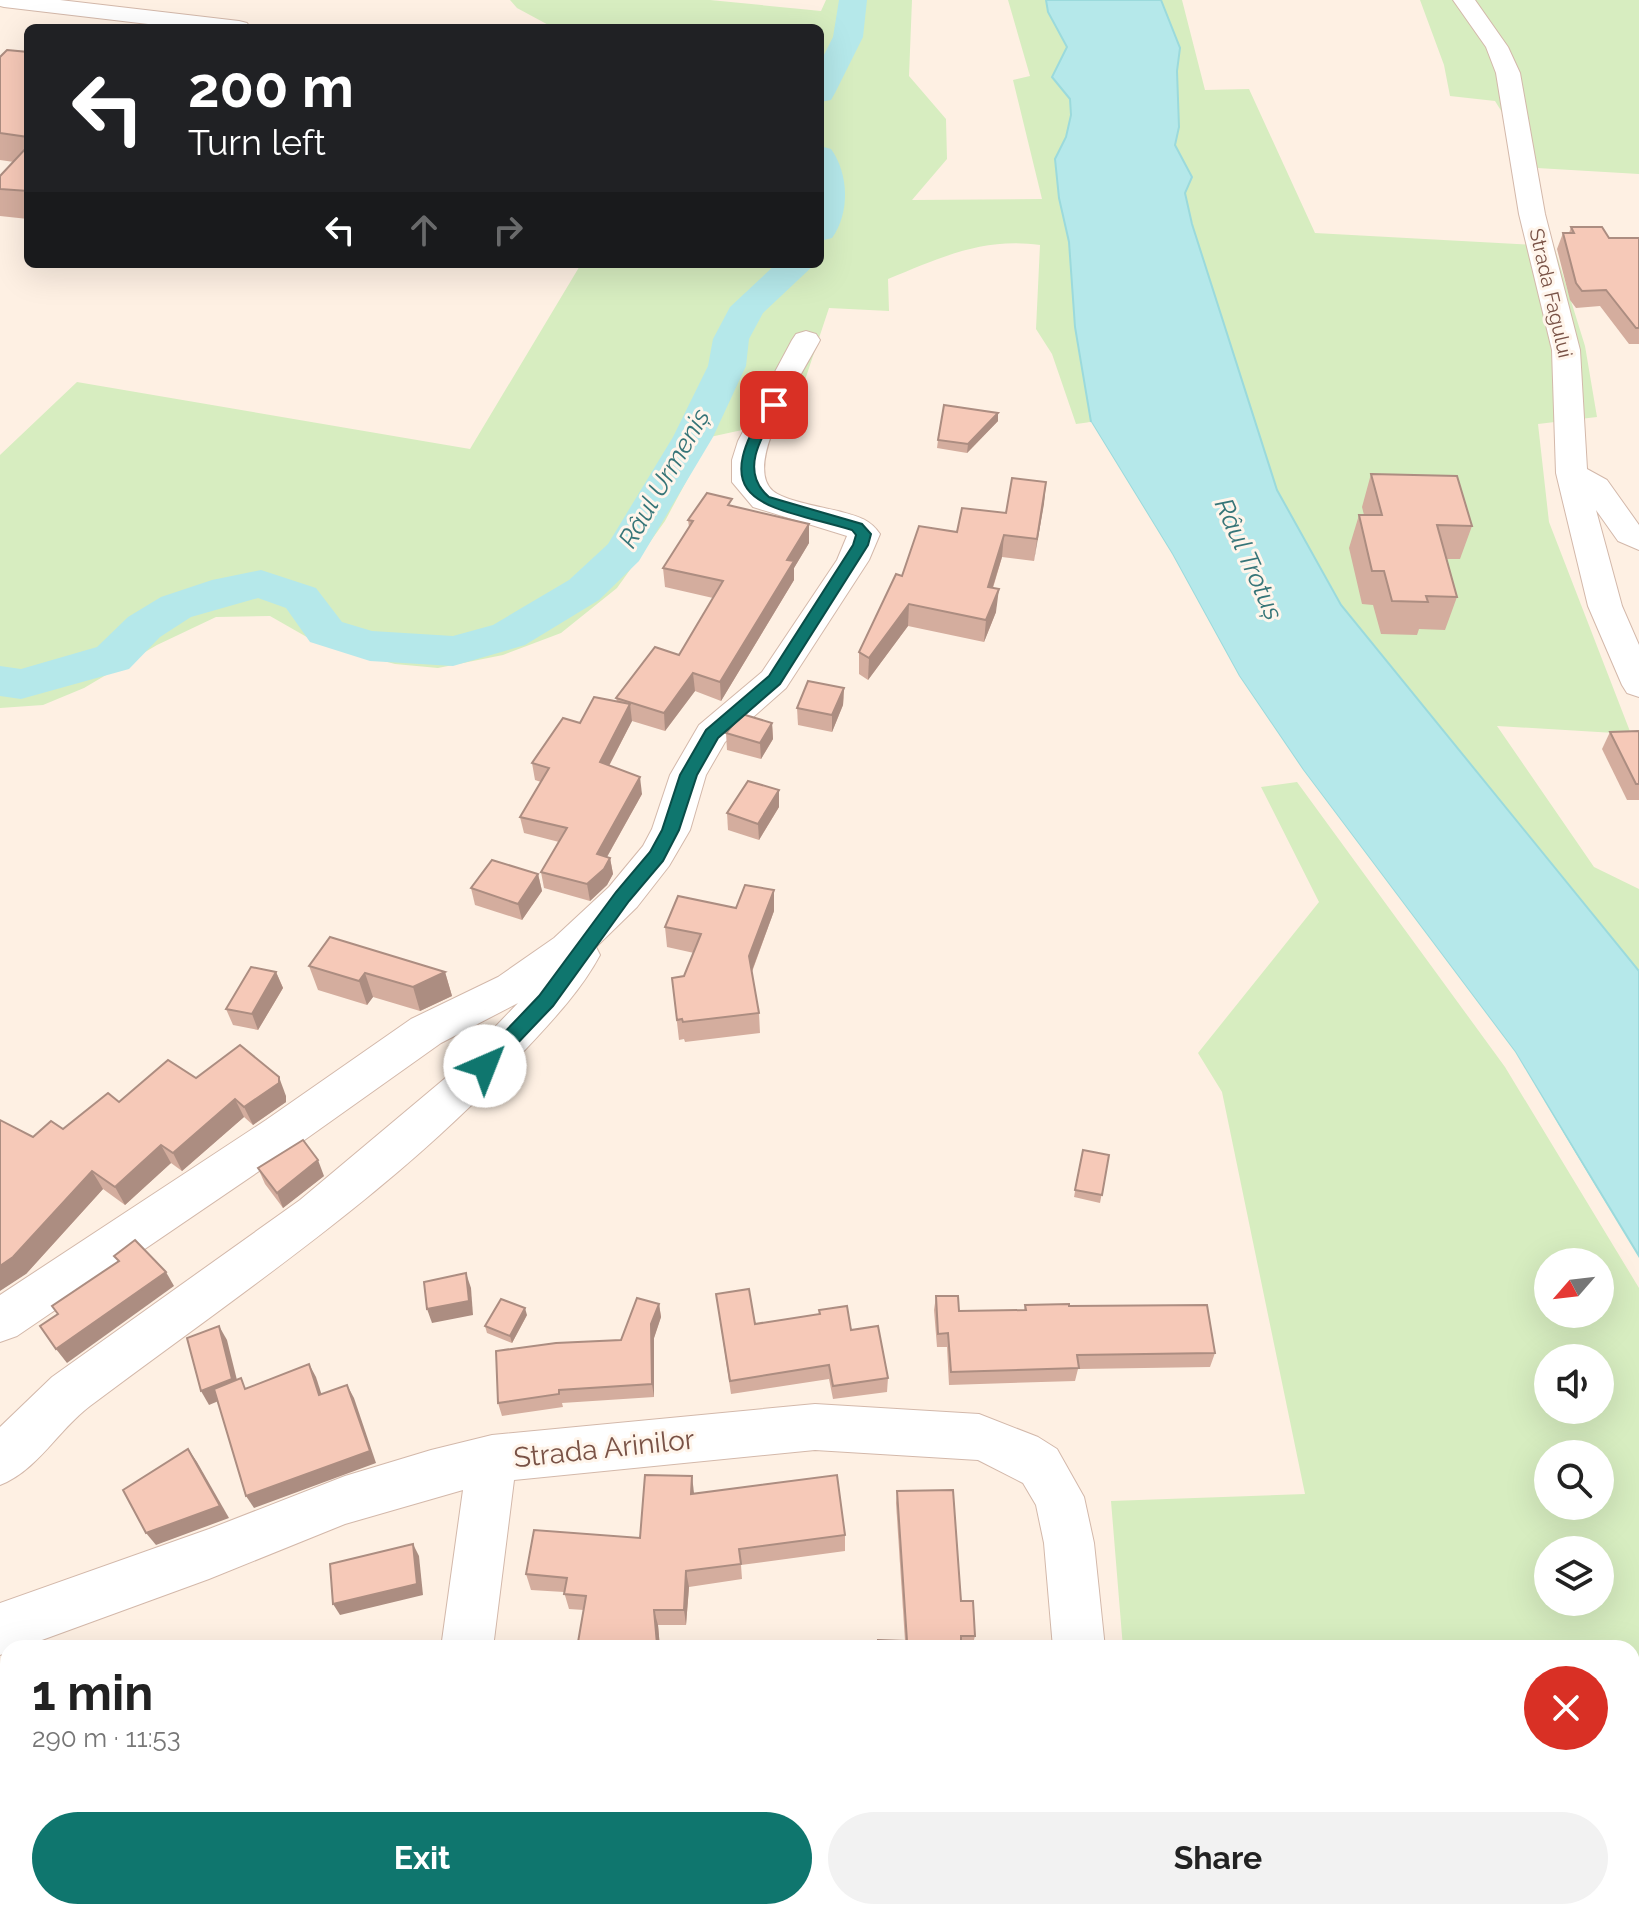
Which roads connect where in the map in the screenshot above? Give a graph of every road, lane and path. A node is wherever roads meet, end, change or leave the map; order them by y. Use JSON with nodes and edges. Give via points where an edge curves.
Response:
{"nodes":[{"id":1,"x":4,"y":0,"type":"edge"},
{"id":2,"x":1464,"y":0,"type":"edge"},
{"id":3,"x":61,"y":3,"type":"edge"},
{"id":4,"x":211,"y":24,"type":"edge"},
{"id":5,"x":806,"y":340,"type":"dead end"},
{"id":6,"x":1571,"y":473,"type":"junction"},
{"id":7,"x":1639,"y":540,"type":"edge"},
{"id":8,"x":1639,"y":685,"type":"edge"},
{"id":9,"x":623,"y":897,"type":"junction"},
{"id":10,"x":0,"y":1321,"type":"edge"},
{"id":11,"x":492,"y":1459,"type":"junction"},
{"id":12,"x":0,"y":1461,"type":"edge"},
{"id":13,"x":0,"y":1629,"type":"edge"},
{"id":14,"x":468,"y":1640,"type":"edge"},
{"id":15,"x":1078,"y":1640,"type":"edge"}],
"edges":[{"from":1,"to":3,"type":"street"},
{"from":2,"to":6,"type":"street","name":"Strada Fagului","via":[[1497,47],[1508,73],[1532,214],[1566,350]]},
{"from":3,"to":4,"type":"street"},
{"from":5,"to":9,"type":"street","via":[[753,441],[748,482],[764,500],[857,527],[863,539],[774,680],[712,734],[688,775],[671,830]]},
{"from":6,"to":7,"type":"street","via":[[1596,487]]},
{"from":6,"to":8,"type":"street","name":"Strada Fagului","via":[[1605,606]]},
{"from":9,"to":10,"type":"street","via":[[544,968],[426,1031]]},
{"from":9,"to":12,"type":"street","via":[[546,1001],[464,1087],[316,1214],[69,1393]]},
{"from":11,"to":13,"type":"street","name":"Strada Arinilor","via":[[345,1500]]},
{"from":11,"to":14,"type":"street"},
{"from":11,"to":15,"type":"street","name":"Strada Arinilor","via":[[815,1427],[979,1437],[1040,1466],[1059,1497]]}]}
